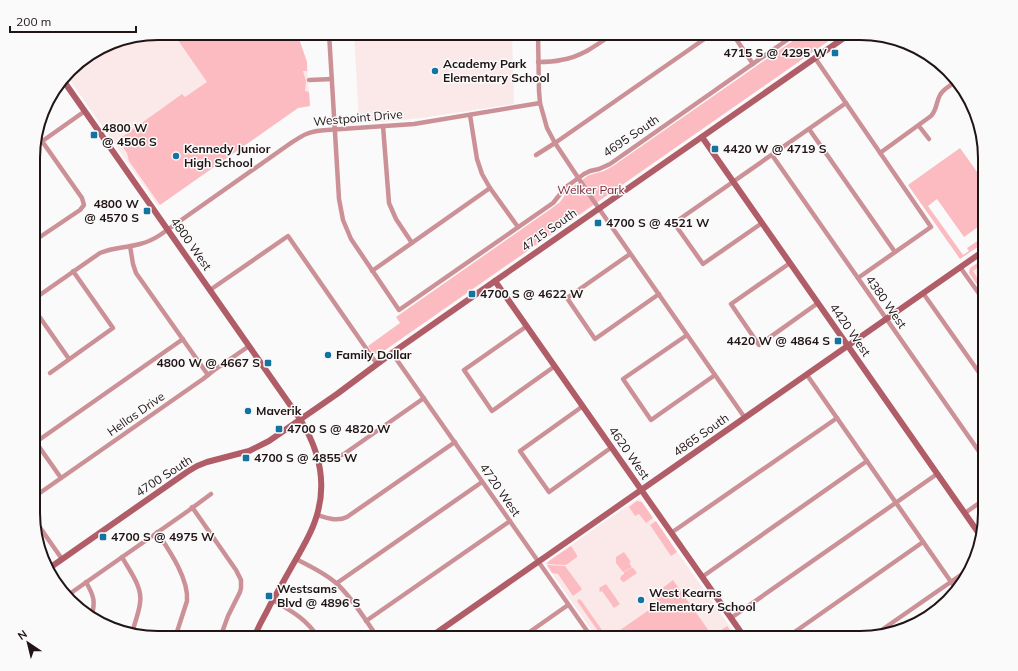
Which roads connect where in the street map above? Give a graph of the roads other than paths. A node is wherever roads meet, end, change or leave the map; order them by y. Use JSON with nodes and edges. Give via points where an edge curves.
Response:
{"nodes":[{"id":1,"x":329,"y":40,"type":"edge"},
{"id":2,"x":538,"y":40,"type":"edge"},
{"id":3,"x":604,"y":40,"type":"edge"},
{"id":4,"x":703,"y":40,"type":"edge"},
{"id":5,"x":737,"y":40,"type":"edge"},
{"id":6,"x":784,"y":40,"type":"edge"},
{"id":7,"x":841,"y":40,"type":"edge"},
{"id":8,"x":815,"y":58,"type":"junction"},
{"id":9,"x":538,"y":62,"type":"junction"},
{"id":10,"x":753,"y":64,"type":"junction"},
{"id":11,"x":332,"y":79,"type":"junction"},
{"id":12,"x":309,"y":80,"type":"dead end"},
{"id":13,"x":66,"y":84,"type":"edge"},
{"id":14,"x":952,"y":84,"type":"edge"},
{"id":15,"x":540,"y":103,"type":"junction"},
{"id":16,"x":846,"y":103,"type":"junction"},
{"id":17,"x":85,"y":111,"type":"junction"},
{"id":18,"x":470,"y":114,"type":"junction"},
{"id":19,"x":383,"y":126,"type":"junction"},
{"id":20,"x":919,"y":126,"type":"junction"},
{"id":21,"x":809,"y":129,"type":"junction"},
{"id":22,"x":335,"y":130,"type":"junction"},
{"id":23,"x":702,"y":137,"type":"junction"},
{"id":24,"x":928,"y":139,"type":"dead end"},
{"id":25,"x":42,"y":141,"type":"joint"},
{"id":26,"x":554,"y":144,"type":"junction"},
{"id":27,"x":880,"y":153,"type":"junction"},
{"id":28,"x":536,"y":155,"type":"dead end"},
{"id":29,"x":772,"y":155,"type":"junction"},
{"id":30,"x":578,"y":178,"type":"junction"},
{"id":31,"x":733,"y":182,"type":"junction"},
{"id":32,"x":490,"y":188,"type":"junction"},
{"id":33,"x":599,"y":209,"type":"junction"},
{"id":34,"x":762,"y":223,"type":"junction"},
{"id":35,"x":518,"y":227,"type":"junction"},
{"id":36,"x":168,"y":230,"type":"junction"},
{"id":37,"x":40,"y":238,"type":"edge"},
{"id":38,"x":412,"y":243,"type":"junction"},
{"id":39,"x":130,"y":246,"type":"junction"},
{"id":40,"x":895,"y":252,"type":"junction"},
{"id":41,"x":630,"y":254,"type":"junction"},
{"id":42,"x":978,"y":255,"type":"edge"},
{"id":43,"x":790,"y":263,"type":"junction"},
{"id":44,"x":960,"y":267,"type":"junction"},
{"id":45,"x":73,"y":271,"type":"junction"},
{"id":46,"x":372,"y":271,"type":"junction"},
{"id":47,"x":858,"y":278,"type":"junction"},
{"id":48,"x":495,"y":281,"type":"junction"},
{"id":49,"x":210,"y":290,"type":"junction"},
{"id":50,"x":978,"y":292,"type":"edge"},
{"id":51,"x":923,"y":293,"type":"junction"},
{"id":52,"x":659,"y":294,"type":"junction"},
{"id":53,"x":40,"y":295,"type":"edge"},
{"id":54,"x":818,"y":303,"type":"junction"},
{"id":55,"x":40,"y":318,"type":"edge"},
{"id":56,"x":886,"y":319,"type":"junction"},
{"id":57,"x":527,"y":326,"type":"junction"},
{"id":58,"x":687,"y":335,"type":"junction"},
{"id":59,"x":183,"y":339,"type":"junction"},
{"id":60,"x":249,"y":346,"type":"junction"},
{"id":61,"x":848,"y":346,"type":"junction"},
{"id":62,"x":392,"y":353,"type":"junction"},
{"id":63,"x":69,"y":359,"type":"junction"},
{"id":64,"x":377,"y":364,"type":"junction"},
{"id":65,"x":555,"y":366,"type":"junction"},
{"id":66,"x":978,"y":372,"type":"edge"},
{"id":67,"x":50,"y":373,"type":"dead end"},
{"id":68,"x":208,"y":375,"type":"junction"},
{"id":69,"x":715,"y":375,"type":"junction"},
{"id":70,"x":807,"y":375,"type":"junction"},
{"id":71,"x":424,"y":398,"type":"junction"},
{"id":72,"x":583,"y":406,"type":"junction"},
{"id":73,"x":745,"y":418,"type":"junction"},
{"id":74,"x":837,"y":418,"type":"junction"},
{"id":75,"x":300,"y":419,"type":"junction"},
{"id":76,"x":40,"y":438,"type":"edge"},
{"id":77,"x":455,"y":442,"type":"junction"},
{"id":78,"x":612,"y":447,"type":"junction"},
{"id":79,"x":40,"y":448,"type":"edge"},
{"id":80,"x":978,"y":450,"type":"edge"},
{"id":81,"x":867,"y":461,"type":"junction"},
{"id":82,"x":319,"y":462,"type":"junction"},
{"id":83,"x":937,"y":474,"type":"junction"},
{"id":84,"x":61,"y":478,"type":"junction"},
{"id":85,"x":482,"y":482,"type":"junction"},
{"id":86,"x":642,"y":490,"type":"junction"},
{"id":87,"x":40,"y":493,"type":"edge"},
{"id":88,"x":211,"y":494,"type":"dead end"},
{"id":89,"x":896,"y":502,"type":"junction"},
{"id":90,"x":978,"y":504,"type":"edge"},
{"id":91,"x":192,"y":507,"type":"junction"},
{"id":92,"x":965,"y":513,"type":"junction"},
{"id":93,"x":317,"y":515,"type":"junction"},
{"id":94,"x":510,"y":521,"type":"junction"},
{"id":95,"x":41,"y":529,"type":"edge"},
{"id":96,"x":977,"y":530,"type":"edge"},
{"id":97,"x":43,"y":532,"type":"joint"},
{"id":98,"x":157,"y":532,"type":"junction"},
{"id":99,"x":672,"y":533,"type":"junction"},
{"id":100,"x":923,"y":542,"type":"junction"},
{"id":101,"x":122,"y":557,"type":"junction"},
{"id":102,"x":296,"y":558,"type":"junction"},
{"id":103,"x":62,"y":559,"type":"junction"},
{"id":104,"x":538,"y":561,"type":"junction"},
{"id":105,"x":53,"y":566,"type":"edge"},
{"id":106,"x":959,"y":576,"type":"edge"},
{"id":107,"x":702,"y":577,"type":"junction"},
{"id":108,"x":86,"y":582,"type":"junction"},
{"id":109,"x":951,"y":582,"type":"junction"},
{"id":110,"x":337,"y":583,"type":"junction"},
{"id":111,"x":953,"y":585,"type":"edge"},
{"id":112,"x":71,"y":593,"type":"edge"},
{"id":113,"x":273,"y":600,"type":"junction"},
{"id":114,"x":568,"y":605,"type":"junction"},
{"id":115,"x":93,"y":611,"type":"edge"},
{"id":116,"x":731,"y":618,"type":"junction"},
{"id":117,"x":366,"y":621,"type":"junction"},
{"id":118,"x":134,"y":628,"type":"edge"},
{"id":119,"x":883,"y":629,"type":"edge"},
{"id":120,"x":178,"y":631,"type":"edge"},
{"id":121,"x":223,"y":631,"type":"edge"},
{"id":122,"x":257,"y":631,"type":"edge"},
{"id":123,"x":314,"y":631,"type":"edge"},
{"id":124,"x":373,"y":631,"type":"edge"},
{"id":125,"x":441,"y":631,"type":"edge"},
{"id":126,"x":531,"y":631,"type":"edge"},
{"id":127,"x":587,"y":631,"type":"edge"},
{"id":128,"x":740,"y":631,"type":"edge"},
{"id":129,"x":796,"y":631,"type":"edge"}],
"edges":[{"from":1,"to":11,"type":"street"},
{"from":2,"to":9,"type":"street"},
{"from":3,"to":9,"type":"street","via":[[578,55]]},
{"from":4,"to":26,"type":"street"},
{"from":5,"to":10,"type":"street"},
{"from":6,"to":10,"type":"street","name":"4695 South"},
{"from":7,"to":8,"type":"street","name":"4715 South"},
{"from":8,"to":16,"type":"street"},
{"from":8,"to":23,"type":"street","name":"4715 South"},
{"from":9,"to":15,"type":"street"},
{"from":10,"to":30,"type":"street","name":"4695 South","via":[[610,164]]},
{"from":11,"to":12,"type":"street"},
{"from":11,"to":22,"type":"street"},
{"from":13,"to":17,"type":"street","name":"4800 West"},
{"from":14,"to":20,"type":"street","via":[[941,93],[934,113]]},
{"from":15,"to":18,"type":"street","name":"Westpoint Drive"},
{"from":15,"to":26,"type":"street"},
{"from":16,"to":21,"type":"street"},
{"from":16,"to":27,"type":"street"},
{"from":17,"to":25,"type":"street"},
{"from":17,"to":36,"type":"street","name":"4800 West"},
{"from":18,"to":19,"type":"street","name":"Westpoint Drive","via":[[414,124]]},
{"from":18,"to":32,"type":"street","via":[[479,166]]},
{"from":19,"to":22,"type":"street","name":"Westpoint Drive"},
{"from":19,"to":38,"type":"street","via":[[389,203]]},
{"from":20,"to":24,"type":"street"},
{"from":20,"to":27,"type":"street"},
{"from":21,"to":29,"type":"street"},
{"from":21,"to":40,"type":"street"},
{"from":22,"to":36,"type":"street","name":"Westpoint Drive","via":[[315,131],[300,137]]},
{"from":22,"to":46,"type":"street","via":[[339,198],[343,220],[351,239]]},
{"from":23,"to":31,"type":"street","name":"4420 West"},
{"from":23,"to":33,"type":"street","name":"4715 South"},
{"from":25,"to":37,"type":"street","via":[[82,198],[84,205]]},
{"from":26,"to":28,"type":"street"},
{"from":26,"to":30,"type":"street"},
{"from":27,"to":40,"type":"street","via":[[932,226]]},
{"from":29,"to":31,"type":"street"},
{"from":29,"to":47,"type":"street","name":"4380 West"},
{"from":30,"to":33,"type":"street"},
{"from":30,"to":35,"type":"street","name":"4695 South","via":[[566,187],[553,203]]},
{"from":31,"to":34,"type":"street","name":"4420 West"},
{"from":31,"to":34,"type":"street","via":[[674,223],[703,264]]},
{"from":32,"to":35,"type":"street"},
{"from":32,"to":38,"type":"street"},
{"from":33,"to":41,"type":"street"},
{"from":33,"to":48,"type":"street","name":"4715 South"},
{"from":34,"to":43,"type":"street","name":"4420 West"},
{"from":35,"to":46,"type":"street","name":"4695 South","via":[[399,310]]},
{"from":36,"to":39,"type":"street","name":"Westpoint Drive","via":[[147,242]]},
{"from":36,"to":49,"type":"street","name":"4800 West"},
{"from":38,"to":46,"type":"street"},
{"from":39,"to":45,"type":"street","name":"Westpoint Drive","via":[[100,253]]},
{"from":39,"to":59,"type":"street","via":[[135,270]]},
{"from":40,"to":47,"type":"street"},
{"from":41,"to":52,"type":"street"},
{"from":41,"to":52,"type":"street","via":[[567,298],[595,339]]},
{"from":42,"to":44,"type":"street","name":"4865 South"},
{"from":43,"to":54,"type":"street","name":"4420 West"},
{"from":43,"to":54,"type":"street","via":[[731,304],[759,345]]},
{"from":44,"to":50,"type":"street"},
{"from":44,"to":51,"type":"street","name":"4865 South"},
{"from":45,"to":53,"type":"street","name":"Westpoint Drive"},
{"from":45,"to":63,"type":"street","via":[[113,328]]},
{"from":47,"to":56,"type":"street","name":"4380 West"},
{"from":48,"to":57,"type":"street","name":"4620 West"},
{"from":48,"to":62,"type":"street","name":"4715 South"},
{"from":49,"to":60,"type":"street","name":"4800 West"},
{"from":49,"to":64,"type":"street","via":[[288,236]]},
{"from":51,"to":56,"type":"street","name":"4865 South"},
{"from":51,"to":66,"type":"street"},
{"from":52,"to":58,"type":"street"},
{"from":54,"to":61,"type":"street","name":"4420 West"},
{"from":55,"to":63,"type":"street"},
{"from":56,"to":61,"type":"street","name":"4865 South"},
{"from":56,"to":80,"type":"street","name":"4380 West"},
{"from":57,"to":65,"type":"street","name":"4620 West"},
{"from":57,"to":65,"type":"street","via":[[464,370],[492,411]]},
{"from":58,"to":69,"type":"street"},
{"from":58,"to":69,"type":"street","via":[[623,379],[652,420]]},
{"from":59,"to":68,"type":"street"},
{"from":59,"to":76,"type":"street"},
{"from":60,"to":68,"type":"street","name":"Hellas Drive"},
{"from":60,"to":75,"type":"street","name":"4800 West"},
{"from":61,"to":70,"type":"street","name":"4865 South"},
{"from":61,"to":83,"type":"street","name":"4420 West"},
{"from":62,"to":64,"type":"street","name":"4715 South"},
{"from":62,"to":71,"type":"street","name":"4720 West"},
{"from":63,"to":67,"type":"street"},
{"from":64,"to":75,"type":"street","name":"4715 South"},
{"from":65,"to":72,"type":"street","name":"4620 West"},
{"from":68,"to":84,"type":"street","name":"Hellas Drive"},
{"from":69,"to":73,"type":"street"},
{"from":70,"to":73,"type":"street","name":"4865 South"},
{"from":70,"to":74,"type":"street"},
{"from":71,"to":77,"type":"street","name":"4720 West"},
{"from":71,"to":82,"type":"street","via":[[344,454]]},
{"from":72,"to":78,"type":"street","name":"4620 West"},
{"from":72,"to":78,"type":"street","via":[[520,451],[549,492]]},
{"from":73,"to":86,"type":"street","name":"4865 South"},
{"from":74,"to":81,"type":"street"},
{"from":74,"to":99,"type":"street"},
{"from":75,"to":82,"type":"street","name":"4800 West","via":[[313,442]]},
{"from":75,"to":103,"type":"street","name":"4700 South","via":[[249,451],[196,466]]},
{"from":77,"to":85,"type":"street","name":"4720 West"},
{"from":77,"to":93,"type":"street","via":[[344,519],[336,520]]},
{"from":78,"to":86,"type":"street","name":"4620 West"},
{"from":79,"to":84,"type":"street"},
{"from":81,"to":89,"type":"street"},
{"from":81,"to":107,"type":"street"},
{"from":82,"to":93,"type":"street","name":"4800 West","via":[[321,491]]},
{"from":83,"to":89,"type":"street"},
{"from":83,"to":92,"type":"street","name":"4420 West"},
{"from":84,"to":87,"type":"street","name":"Hellas Drive"},
{"from":85,"to":94,"type":"street","name":"4720 West"},
{"from":85,"to":110,"type":"street"},
{"from":86,"to":99,"type":"street","name":"4620 West"},
{"from":86,"to":104,"type":"street","name":"4865 South"},
{"from":88,"to":91,"type":"street"},
{"from":89,"to":100,"type":"street"},
{"from":89,"to":116,"type":"street"},
{"from":90,"to":92,"type":"street"},
{"from":91,"to":98,"type":"street"},
{"from":91,"to":121,"type":"street","via":[[241,580],[240,592]]},
{"from":92,"to":96,"type":"street","name":"4420 West"},
{"from":93,"to":102,"type":"street","name":"4800 West","via":[[312,530]]},
{"from":94,"to":104,"type":"street","name":"4720 West"},
{"from":94,"to":117,"type":"street"},
{"from":95,"to":97,"type":"street"},
{"from":97,"to":103,"type":"street"},
{"from":98,"to":101,"type":"street"},
{"from":98,"to":120,"type":"street","via":[[186,587],[187,601]]},
{"from":99,"to":107,"type":"street","name":"4620 West"},
{"from":100,"to":109,"type":"street"},
{"from":100,"to":129,"type":"street"},
{"from":101,"to":108,"type":"street"},
{"from":101,"to":118,"type":"street","via":[[138,586],[141,598]]},
{"from":102,"to":110,"type":"street"},
{"from":102,"to":113,"type":"street","name":"4800 West"},
{"from":103,"to":105,"type":"street","name":"4700 South"},
{"from":104,"to":114,"type":"street","name":"4720 West"},
{"from":104,"to":125,"type":"street","name":"4865 South"},
{"from":106,"to":109,"type":"street"},
{"from":107,"to":116,"type":"street","name":"4620 West"},
{"from":108,"to":112,"type":"street"},
{"from":108,"to":115,"type":"street","via":[[93,598]]},
{"from":109,"to":111,"type":"street"},
{"from":109,"to":119,"type":"street"},
{"from":110,"to":117,"type":"street"},
{"from":113,"to":122,"type":"street","name":"4800 West"},
{"from":113,"to":123,"type":"street","via":[[298,615]]},
{"from":114,"to":126,"type":"street"},
{"from":114,"to":127,"type":"street","name":"4720 West"},
{"from":116,"to":128,"type":"street","name":"4620 West"},
{"from":117,"to":124,"type":"street"}]}
